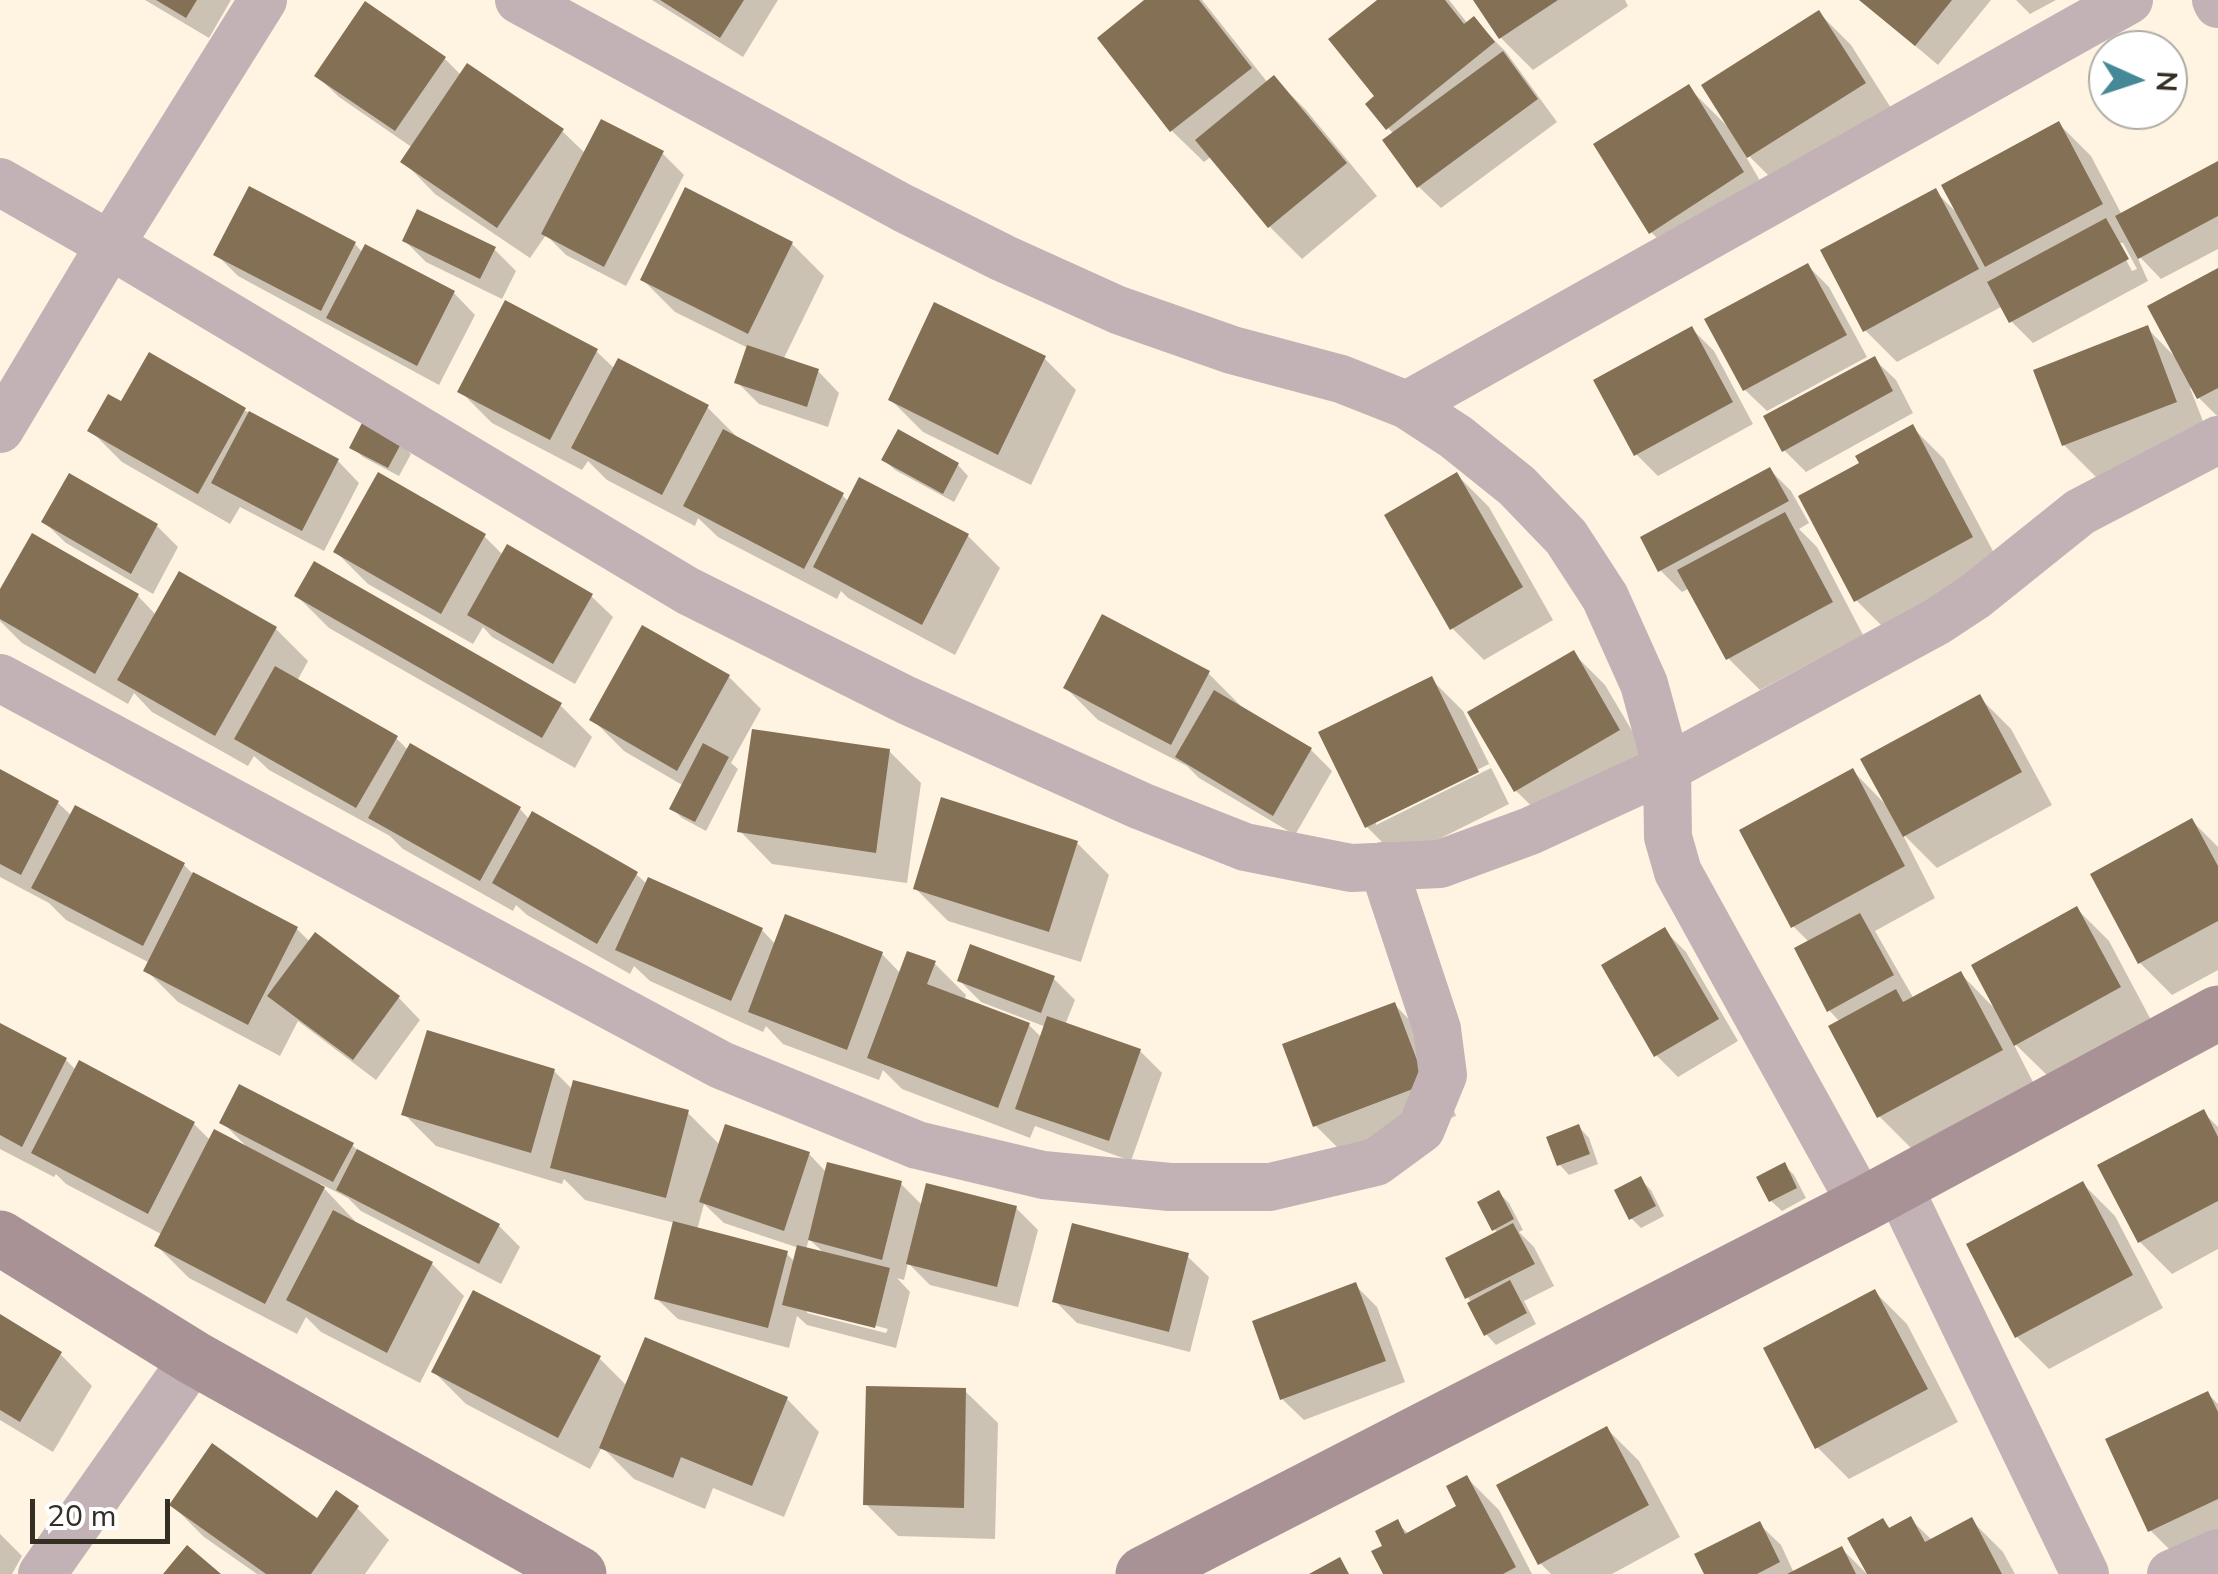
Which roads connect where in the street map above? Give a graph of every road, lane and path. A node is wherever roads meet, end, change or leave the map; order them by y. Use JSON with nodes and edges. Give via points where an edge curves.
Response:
{"nodes":[{"id":1,"x":263,"y":0,"type":"edge"},
{"id":2,"x":519,"y":0,"type":"edge"},
{"id":3,"x":2130,"y":0,"type":"edge"},
{"id":4,"x":0,"y":182,"type":"edge"},
{"id":5,"x":110,"y":245,"type":"junction"},
{"id":6,"x":1407,"y":405,"type":"junction"},
{"id":7,"x":0,"y":430,"type":"edge"},
{"id":8,"x":2218,"y":440,"type":"edge"},
{"id":9,"x":0,"y":678,"type":"edge"},
{"id":10,"x":1667,"y":768,"type":"junction"},
{"id":11,"x":1383,"y":866,"type":"junction"},
{"id":12,"x":2218,"y":1013,"type":"edge"},
{"id":13,"x":1880,"y":1195,"type":"junction"},
{"id":14,"x":0,"y":1238,"type":"edge"},
{"id":15,"x":194,"y":1358,"type":"junction"},
{"id":16,"x":2218,"y":1553,"type":"edge"},
{"id":17,"x":42,"y":1574,"type":"edge"},
{"id":18,"x":579,"y":1574,"type":"edge"},
{"id":19,"x":1143,"y":1574,"type":"edge"},
{"id":20,"x":2084,"y":1574,"type":"edge"},
{"id":21,"x":2172,"y":1574,"type":"edge"}],
"edges":[{"from":1,"to":5,"type":"street"},
{"from":2,"to":6,"type":"street","via":[[903,208],[1068,288],[1232,350],[1341,379]]},
{"from":3,"to":6,"type":"street"},
{"from":4,"to":5,"type":"street"},
{"from":5,"to":7,"type":"street"},
{"from":5,"to":11,"type":"street","via":[[688,591],[906,700],[1245,847],[1351,868]]},
{"from":6,"to":10,"type":"street","via":[[1517,486],[1566,538],[1605,597],[1644,684]]},
{"from":8,"to":10,"type":"street","via":[[2080,512],[1936,622]]},
{"from":9,"to":11,"type":"street","via":[[720,1065],[918,1145],[1043,1175],[1170,1187],[1270,1187],[1376,1162],[1421,1129],[1443,1075],[1438,1029]]},
{"from":10,"to":11,"type":"street","via":[[1530,832],[1440,864]]},
{"from":10,"to":13,"type":"street","via":[[1668,837],[1678,872]]},
{"from":12,"to":13,"type":"street"},
{"from":13,"to":19,"type":"street"},
{"from":13,"to":20,"type":"street"},
{"from":14,"to":15,"type":"street"},
{"from":15,"to":17,"type":"street"},
{"from":15,"to":18,"type":"street"},
{"from":16,"to":21,"type":"street"}]}
